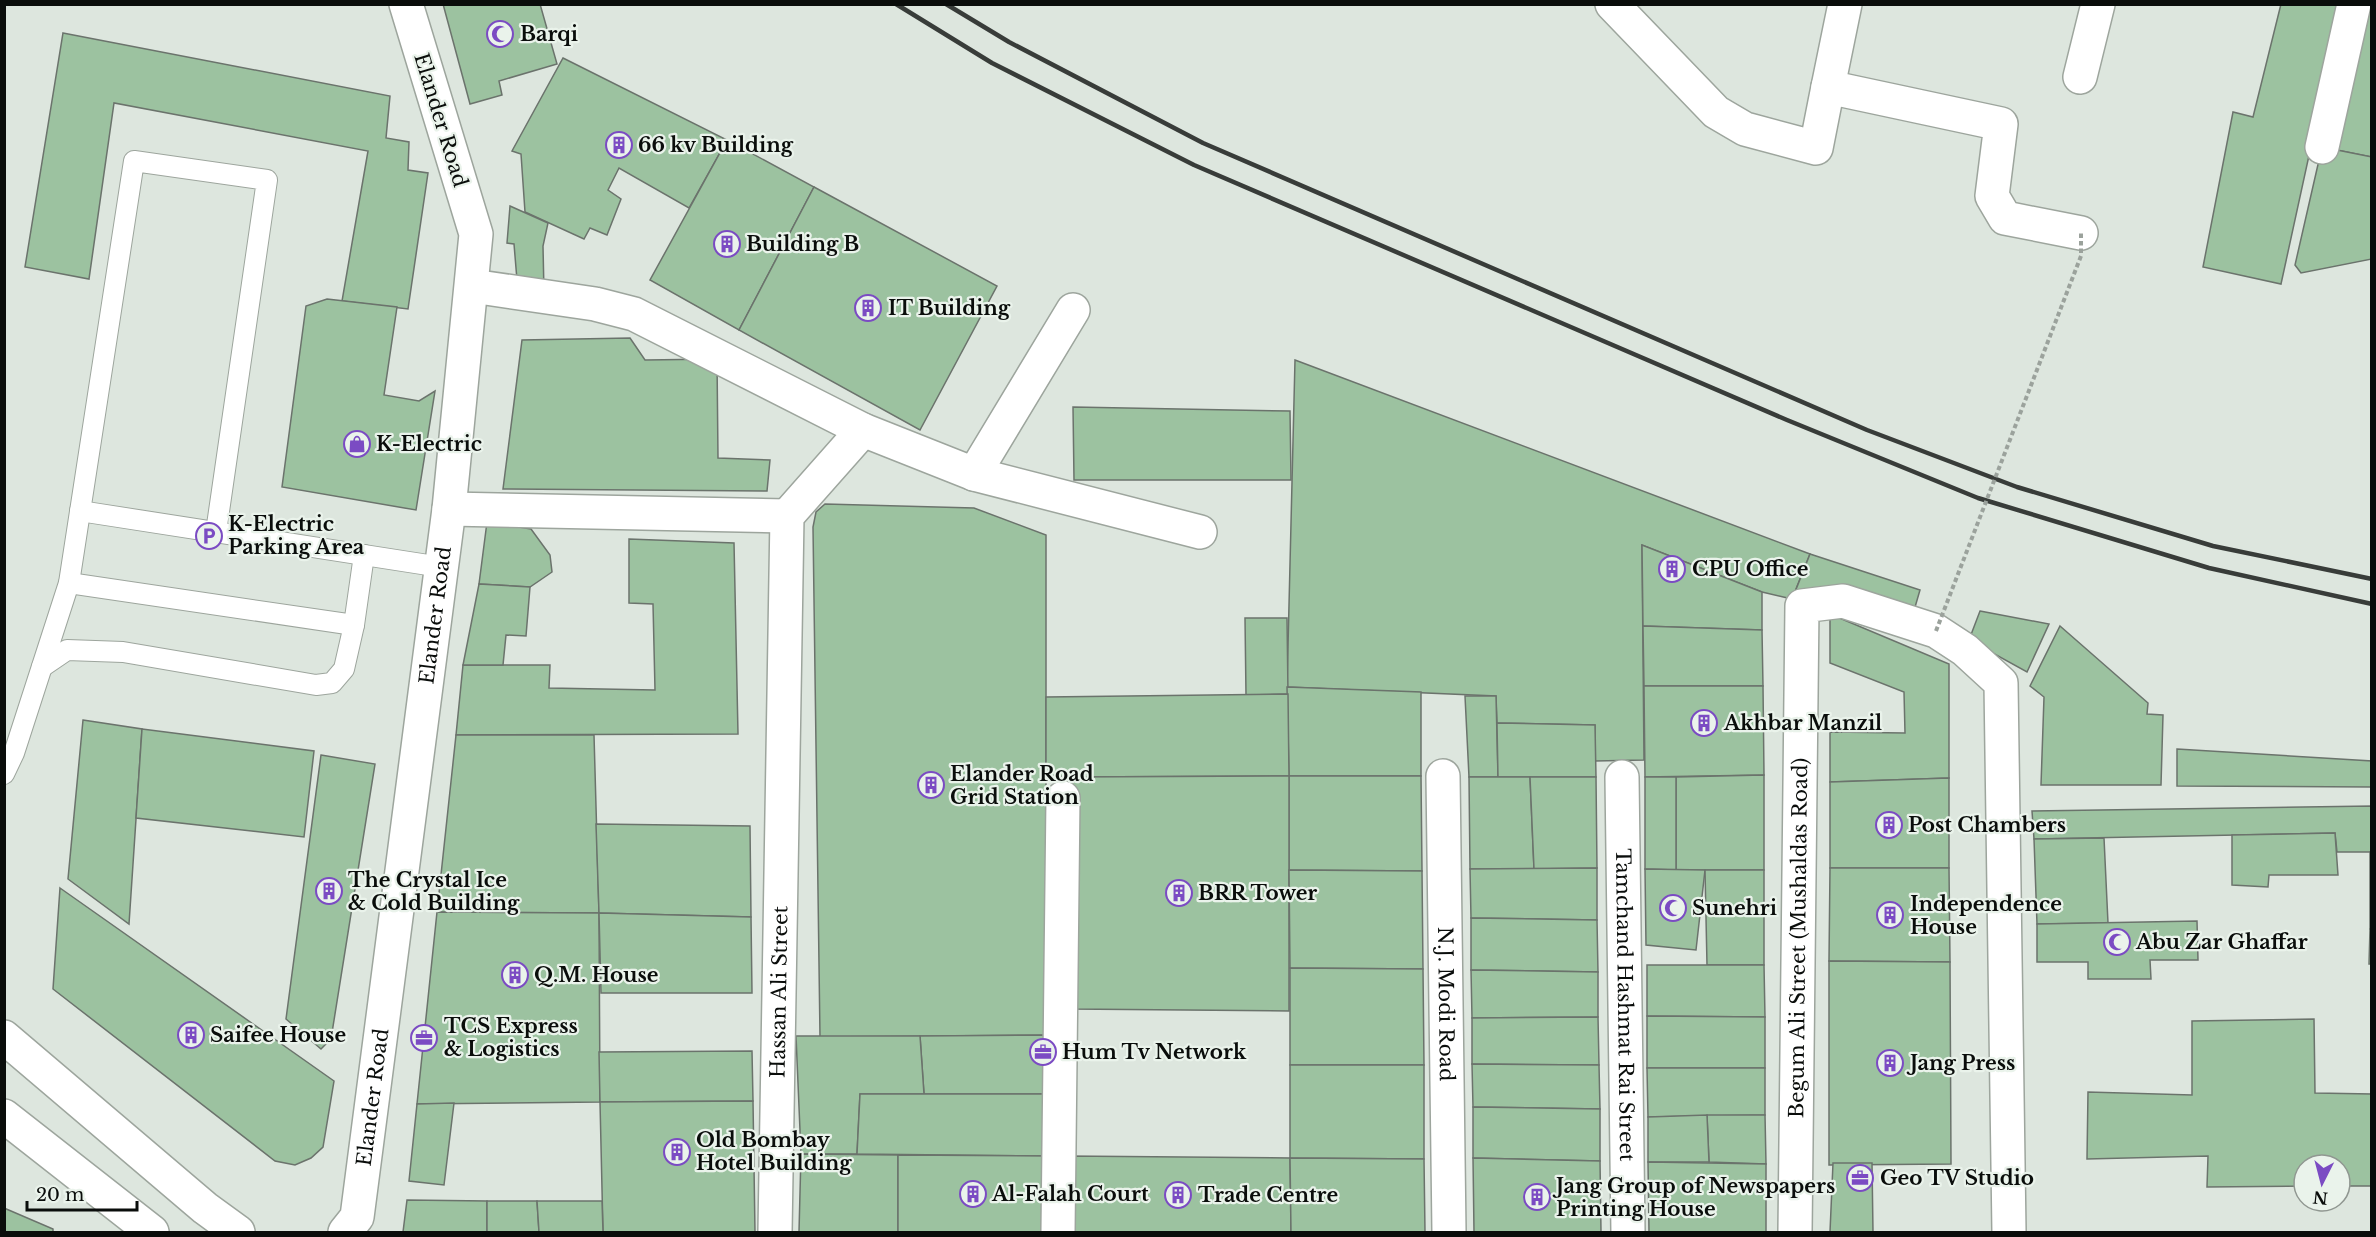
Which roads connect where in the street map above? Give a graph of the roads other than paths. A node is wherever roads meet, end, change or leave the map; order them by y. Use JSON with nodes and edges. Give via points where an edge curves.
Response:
{"nodes":[{"id":1,"x":406,"y":4,"type":"edge"},
{"id":2,"x":1612,"y":4,"type":"edge"},
{"id":3,"x":1845,"y":4,"type":"edge"},
{"id":4,"x":2098,"y":4,"type":"edge"},
{"id":5,"x":2354,"y":4,"type":"edge"},
{"id":6,"x":2080,"y":77,"type":"dead end"},
{"id":7,"x":1828,"y":87,"type":"junction"},
{"id":8,"x":2322,"y":147,"type":"dead end"},
{"id":9,"x":2081,"y":233,"type":"road end"},
{"id":10,"x":472,"y":286,"type":"junction"},
{"id":11,"x":1073,"y":310,"type":"dead end"},
{"id":12,"x":863,"y":430,"type":"junction"},
{"id":13,"x":974,"y":474,"type":"junction"},
{"id":14,"x":449,"y":509,"type":"junction"},
{"id":15,"x":80,"y":511,"type":"junction"},
{"id":16,"x":787,"y":516,"type":"junction"},
{"id":17,"x":216,"y":532,"type":"junction"},
{"id":18,"x":1200,"y":532,"type":"dead end"},
{"id":19,"x":364,"y":555,"type":"junction"},
{"id":20,"x":441,"y":567,"type":"junction"},
{"id":21,"x":69,"y":583,"type":"junction"},
{"id":22,"x":354,"y":625,"type":"junction"},
{"id":23,"x":42,"y":667,"type":"junction"},
{"id":24,"x":4,"y":774,"type":"edge"},
{"id":25,"x":1443,"y":776,"type":"dead end"},
{"id":26,"x":1622,"y":777,"type":"dead end"},
{"id":27,"x":1063,"y":798,"type":"dead end"},
{"id":28,"x":4,"y":1037,"type":"edge"},
{"id":29,"x":4,"y":1116,"type":"edge"},
{"id":30,"x":152,"y":1233,"type":"edge"},
{"id":31,"x":238,"y":1233,"type":"edge"},
{"id":32,"x":345,"y":1233,"type":"edge"},
{"id":33,"x":775,"y":1233,"type":"edge"},
{"id":34,"x":1058,"y":1233,"type":"edge"},
{"id":35,"x":1449,"y":1233,"type":"edge"},
{"id":36,"x":1628,"y":1233,"type":"edge"},
{"id":37,"x":1795,"y":1233,"type":"edge"},
{"id":38,"x":2009,"y":1233,"type":"edge"}],
"edges":[{"from":1,"to":10,"type":"street","name":"Elander Road","via":[[476,234]]},
{"from":2,"to":7,"type":"street","via":[[1716,112],[1745,129],[1816,148]]},
{"from":3,"to":7,"type":"street"},
{"from":4,"to":6,"type":"street"},
{"from":5,"to":8,"type":"street"},
{"from":7,"to":9,"type":"street","via":[[2001,124],[1992,196],[2004,218]]},
{"from":10,"to":12,"type":"street","via":[[595,304],[634,314]]},
{"from":10,"to":14,"type":"street","name":"Elander Road"},
{"from":11,"to":13,"type":"street"},
{"from":12,"to":13,"type":"street"},
{"from":12,"to":16,"type":"street"},
{"from":13,"to":18,"type":"street"},
{"from":14,"to":16,"type":"street"},
{"from":14,"to":20,"type":"street","name":"Elander Road"},
{"from":15,"to":17,"type":"lane"},
{"from":15,"to":17,"type":"lane","via":[[134,161],[267,180]]},
{"from":15,"to":21,"type":"lane"},
{"from":16,"to":33,"type":"street","name":"Hassan Ali Street"},
{"from":17,"to":19,"type":"lane"},
{"from":19,"to":20,"type":"lane"},
{"from":19,"to":22,"type":"lane"},
{"from":20,"to":32,"type":"street","name":"Elander Road","via":[[357,1217]]},
{"from":21,"to":22,"type":"lane"},
{"from":21,"to":23,"type":"lane"},
{"from":22,"to":23,"type":"lane","via":[[344,669],[332,683],[316,685],[123,652],[67,650]]},
{"from":23,"to":24,"type":"lane"},
{"from":25,"to":35,"type":"street","name":"N.J. Modi Road"},
{"from":26,"to":36,"type":"street","name":"Tamchand Hashmat Rai Street"},
{"from":27,"to":34,"type":"street"},
{"from":28,"to":31,"type":"street"},
{"from":29,"to":30,"type":"street"},
{"from":37,"to":38,"type":"street","name":"Begum Ali Street (Mushaldas Road)","via":[[1802,606],[1843,601],[1936,631],[1965,650],[2001,683]]}]}
